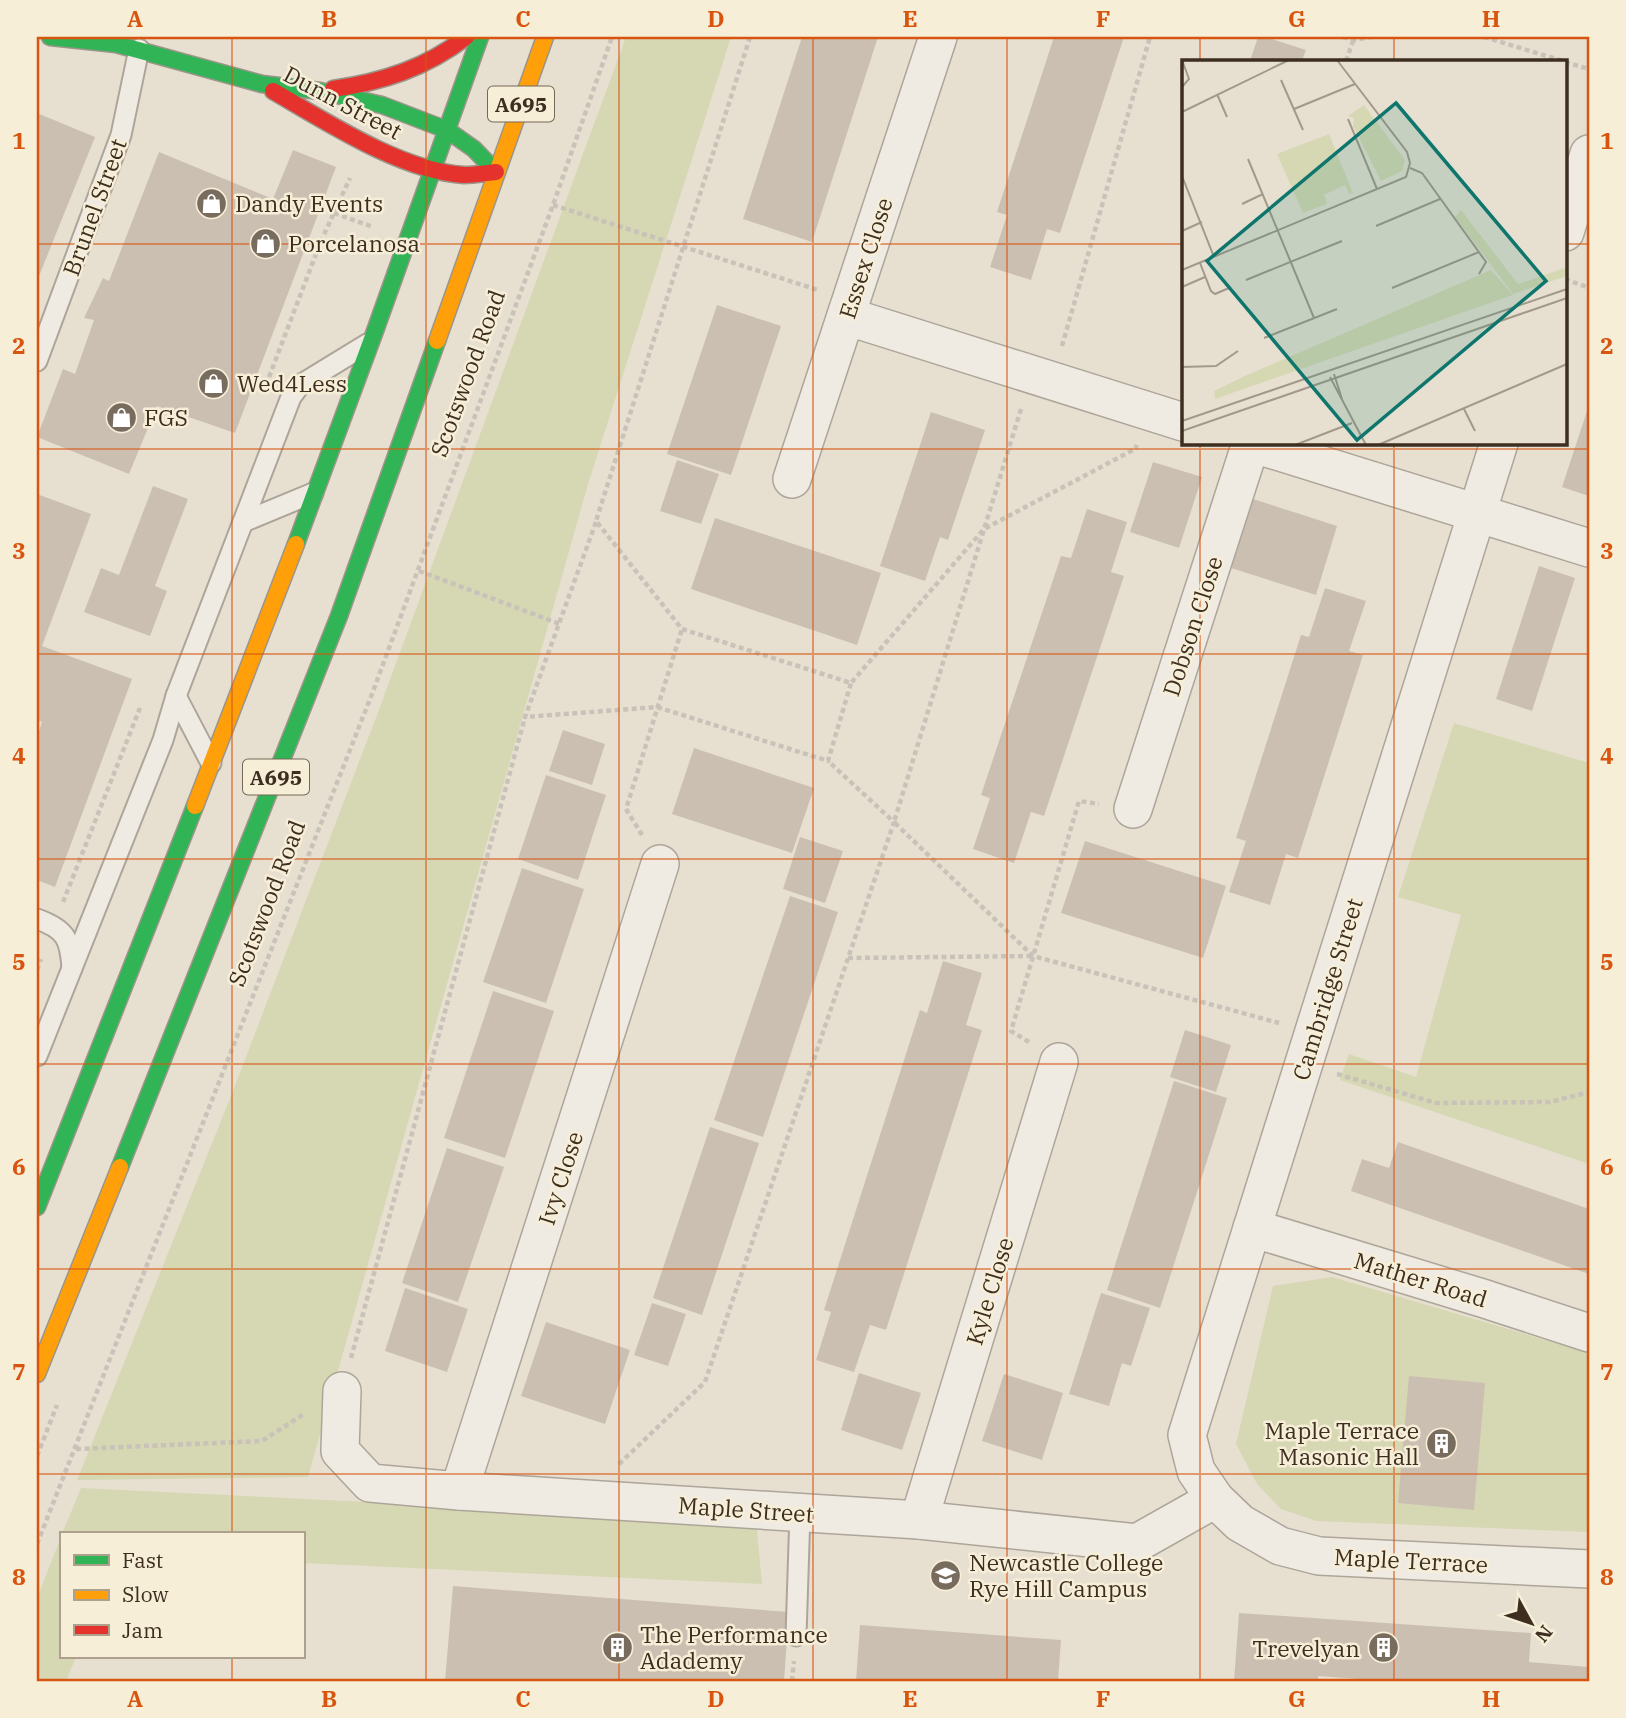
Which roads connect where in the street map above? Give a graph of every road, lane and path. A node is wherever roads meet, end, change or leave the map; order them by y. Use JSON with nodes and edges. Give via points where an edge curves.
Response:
{"nodes":[{"id":1,"x":50,"y":37,"type":"edge"},
{"id":2,"x":466,"y":37,"type":"edge"},
{"id":3,"x":480,"y":37,"type":"edge"},
{"id":4,"x":545,"y":37,"type":"edge"},
{"id":5,"x":612,"y":37,"type":"edge"},
{"id":6,"x":938,"y":37,"type":"edge"},
{"id":7,"x":1150,"y":37,"type":"edge"},
{"id":8,"x":1343,"y":37,"type":"edge"},
{"id":9,"x":1371,"y":37,"type":"edge"},
{"id":10,"x":1484,"y":37,"type":"edge"},
{"id":11,"x":1353,"y":38,"type":"edge"},
{"id":12,"x":116,"y":40,"type":"edge"},
{"id":13,"x":139,"y":49,"type":"junction"},
{"id":14,"x":1346,"y":60,"type":"edge"},
{"id":15,"x":1558,"y":60,"type":"edge"},
{"id":16,"x":1566,"y":63,"type":"edge"},
{"id":17,"x":1589,"y":69,"type":"edge"},
{"id":18,"x":262,"y":85,"type":"junction"},
{"id":19,"x":320,"y":91,"type":"junction"},
{"id":20,"x":447,"y":130,"type":"junction"},
{"id":21,"x":1589,"y":154,"type":"edge"},
{"id":22,"x":433,"y":170,"type":"junction"},
{"id":23,"x":496,"y":172,"type":"junction"},
{"id":24,"x":553,"y":205,"type":"junction"},
{"id":25,"x":334,"y":213,"type":"dead end"},
{"id":26,"x":376,"y":228,"type":"dead end"},
{"id":27,"x":1566,"y":229,"type":"edge"},
{"id":28,"x":1566,"y":279,"type":"edge"},
{"id":29,"x":1589,"y":288,"type":"edge"},
{"id":30,"x":848,"y":308,"type":"junction"},
{"id":31,"x":372,"y":341,"type":"junction"},
{"id":32,"x":37,"y":361,"type":"edge"},
{"id":33,"x":1042,"y":377,"type":"junction"},
{"id":34,"x":1182,"y":422,"type":"edge"},
{"id":35,"x":1251,"y":444,"type":"edge"},
{"id":36,"x":1254,"y":444,"type":"edge"},
{"id":37,"x":1499,"y":444,"type":"edge"},
{"id":38,"x":792,"y":479,"type":"dead end"},
{"id":39,"x":315,"y":492,"type":"junction"},
{"id":40,"x":1476,"y":514,"type":"junction"},
{"id":41,"x":596,"y":521,"type":"dead end"},
{"id":42,"x":243,"y":522,"type":"junction"},
{"id":43,"x":1589,"y":548,"type":"edge"},
{"id":44,"x":419,"y":571,"type":"junction"},
{"id":45,"x":560,"y":624,"type":"junction"},
{"id":46,"x":682,"y":629,"type":"dead end"},
{"id":47,"x":851,"y":684,"type":"dead end"},
{"id":48,"x":176,"y":696,"type":"junction"},
{"id":49,"x":657,"y":707,"type":"junction"},
{"id":50,"x":525,"y":717,"type":"junction"},
{"id":51,"x":828,"y":761,"type":"junction"},
{"id":52,"x":211,"y":764,"type":"junction"},
{"id":53,"x":1133,"y":809,"type":"joint"},
{"id":54,"x":894,"y":822,"type":"junction"},
{"id":55,"x":660,"y":864,"type":"joint"},
{"id":56,"x":37,"y":919,"type":"edge"},
{"id":57,"x":1032,"y":956,"type":"junction"},
{"id":58,"x":848,"y":958,"type":"junction"},
{"id":59,"x":72,"y":969,"type":"junction"},
{"id":60,"x":1308,"y":1049,"type":"junction"},
{"id":61,"x":37,"y":1056,"type":"edge"},
{"id":62,"x":1059,"y":1062,"type":"joint"},
{"id":63,"x":1589,"y":1091,"type":"edge"},
{"id":64,"x":37,"y":1207,"type":"edge"},
{"id":65,"x":1252,"y":1228,"type":"junction"},
{"id":66,"x":1589,"y":1333,"type":"edge"},
{"id":67,"x":37,"y":1374,"type":"edge"},
{"id":68,"x":342,"y":1391,"type":"junction"},
{"id":69,"x":75,"y":1449,"type":"junction"},
{"id":70,"x":459,"y":1491,"type":"junction"},
{"id":71,"x":582,"y":1499,"type":"junction"},
{"id":72,"x":1227,"y":1511,"type":"junction"},
{"id":73,"x":800,"y":1512,"type":"junction"},
{"id":74,"x":919,"y":1520,"type":"junction"},
{"id":75,"x":39,"y":1529,"type":"edge"},
{"id":76,"x":37,"y":1544,"type":"edge"},
{"id":77,"x":1589,"y":1569,"type":"edge"},
{"id":78,"x":796,"y":1636,"type":"dead end"}],
"edges":[{"from":1,"to":12,"type":"main road","name":"Dunn Street"},
{"from":2,"to":19,"type":"main road","name":"Dunn Street","via":[[409,71]]},
{"from":3,"to":20,"type":"main road","number":"A695"},
{"from":4,"to":23,"type":"main road","name":"Scotswood Road","number":"A695"},
{"from":5,"to":24,"type":"path","name":"Scotswood Road"},
{"from":6,"to":30,"type":"street","name":"Essex Close"},
{"from":7,"to":33,"type":"path"},
{"from":8,"to":11,"type":"path"},
{"from":9,"to":11,"type":"path"},
{"from":10,"to":15,"type":"path"},
{"from":11,"to":14,"type":"path"},
{"from":12,"to":13,"type":"main road","name":"Dunn Street"},
{"from":13,"to":18,"type":"main road","name":"Dunn Street"},
{"from":13,"to":32,"type":"lane","name":"Brunel Street","via":[[121,135]]},
{"from":16,"to":17,"type":"path"},
{"from":18,"to":19,"type":"main road","name":"Dunn Street"},
{"from":18,"to":22,"type":"main road","name":"Dunn Street","via":[[365,144]]},
{"from":19,"to":20,"type":"main road","name":"Dunn Street","via":[[382,106]]},
{"from":20,"to":22,"type":"main road","number":"A695"},
{"from":20,"to":23,"type":"main road","name":"Dunn Street"},
{"from":21,"to":27,"type":"street"},
{"from":22,"to":23,"type":"main road","name":"Dunn Street","via":[[465,175]]},
{"from":22,"to":31,"type":"main road","number":"A695"},
{"from":23,"to":67,"type":"main road","name":"Scotswood Road","number":"A695","via":[[339,616]]},
{"from":24,"to":30,"type":"path"},
{"from":24,"to":44,"type":"path","name":"Scotswood Road"},
{"from":25,"to":26,"type":"path"},
{"from":28,"to":29,"type":"path"},
{"from":30,"to":33,"type":"street"},
{"from":30,"to":38,"type":"street","name":"Essex Close"},
{"from":31,"to":39,"type":"main road","number":"A695"},
{"from":31,"to":42,"type":"lane","via":[[300,385],[291,397]]},
{"from":33,"to":34,"type":"street"},
{"from":33,"to":54,"type":"path"},
{"from":35,"to":53,"type":"street","name":"Dobson Close"},
{"from":36,"to":40,"type":"street"},
{"from":37,"to":40,"type":"street","name":"Cambridge Street"},
{"from":39,"to":42,"type":"lane"},
{"from":39,"to":52,"type":"main road","number":"A695"},
{"from":40,"to":43,"type":"street"},
{"from":40,"to":60,"type":"street","name":"Cambridge Street"},
{"from":41,"to":45,"type":"path"},
{"from":42,"to":48,"type":"lane"},
{"from":44,"to":45,"type":"path"},
{"from":44,"to":69,"type":"path","name":"Scotswood Road"},
{"from":45,"to":50,"type":"path"},
{"from":46,"to":49,"type":"path"},
{"from":47,"to":51,"type":"path"},
{"from":48,"to":52,"type":"lane"},
{"from":48,"to":59,"type":"lane","via":[[163,740]]},
{"from":49,"to":50,"type":"path"},
{"from":49,"to":51,"type":"path"},
{"from":49,"to":55,"type":"path","via":[[626,809]]},
{"from":50,"to":68,"type":"path"},
{"from":51,"to":54,"type":"path"},
{"from":52,"to":64,"type":"main road","number":"A695"},
{"from":53,"to":57,"type":"path","via":[[1079,801]]},
{"from":54,"to":57,"type":"path"},
{"from":54,"to":58,"type":"path"},
{"from":55,"to":70,"type":"street","name":"Ivy Close"},
{"from":56,"to":59,"type":"lane","via":[[54,926],[67,940]]},
{"from":57,"to":58,"type":"path"},
{"from":57,"to":60,"type":"path"},
{"from":57,"to":62,"type":"path","via":[[1011,1031]]},
{"from":58,"to":71,"type":"path","via":[[705,1382]]},
{"from":59,"to":61,"type":"lane"},
{"from":60,"to":63,"type":"path","via":[[1436,1103],[1550,1102]]},
{"from":60,"to":65,"type":"street","name":"Cambridge Street"},
{"from":62,"to":74,"type":"street","name":"Kyle Close"},
{"from":65,"to":66,"type":"street","name":"Mather Road"},
{"from":65,"to":72,"type":"street","name":"Cambridge Street","via":[[1187,1435],[1196,1471]]},
{"from":68,"to":69,"type":"path","via":[[262,1441]]},
{"from":68,"to":70,"type":"street","name":"Maple Street","via":[[340,1451],[370,1483]]},
{"from":69,"to":75,"type":"path","name":"Scotswood Road"},
{"from":70,"to":71,"type":"street","name":"Maple Street"},
{"from":71,"to":73,"type":"street","name":"Maple Street"},
{"from":72,"to":74,"type":"street","name":"Maple Street","via":[[1137,1543]]},
{"from":72,"to":77,"type":"street","name":"Maple Terrace","via":[[1280,1546],[1319,1556]]},
{"from":73,"to":74,"type":"street","name":"Maple Street"},
{"from":73,"to":78,"type":"lane"},
{"from":75,"to":76,"type":"path","name":"Scotswood Road"}]}
